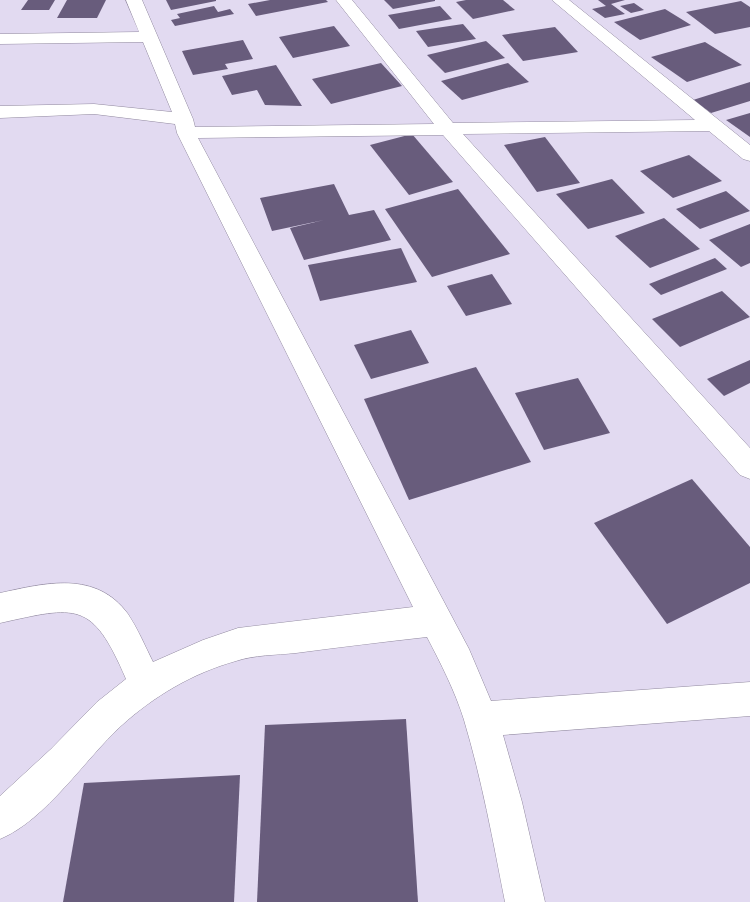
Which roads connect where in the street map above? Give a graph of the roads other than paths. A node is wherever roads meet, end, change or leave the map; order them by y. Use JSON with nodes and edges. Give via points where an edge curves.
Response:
{"nodes":[{"id":1,"x":134,"y":0,"type":"edge"},
{"id":2,"x":344,"y":0,"type":"edge"},
{"id":3,"x":560,"y":0,"type":"edge"},
{"id":4,"x":149,"y":37,"type":"junction"},
{"id":5,"x":0,"y":39,"type":"edge"},
{"id":6,"x":0,"y":112,"type":"edge"},
{"id":7,"x":714,"y":125,"type":"junction"},
{"id":8,"x":185,"y":126,"type":"junction"},
{"id":9,"x":449,"y":130,"type":"junction"},
{"id":10,"x":750,"y":155,"type":"edge"},
{"id":11,"x":750,"y":467,"type":"edge"},
{"id":12,"x":0,"y":608,"type":"edge"},
{"id":13,"x":436,"y":620,"type":"junction"},
{"id":14,"x":146,"y":684,"type":"junction"},
{"id":15,"x":750,"y":699,"type":"edge"},
{"id":16,"x":481,"y":718,"type":"junction"},
{"id":17,"x":0,"y":820,"type":"edge"},
{"id":18,"x":525,"y":902,"type":"edge"}],
"edges":[{"from":1,"to":4,"type":"street"},
{"from":2,"to":9,"type":"street"},
{"from":3,"to":7,"type":"street"},
{"from":4,"to":5,"type":"street"},
{"from":4,"to":8,"type":"street"},
{"from":6,"to":8,"type":"street","via":[[94,109]]},
{"from":7,"to":9,"type":"street"},
{"from":7,"to":10,"type":"street"},
{"from":8,"to":9,"type":"street"},
{"from":8,"to":13,"type":"street"},
{"from":9,"to":11,"type":"street"},
{"from":12,"to":14,"type":"street","via":[[56,597],[72,597],[101,607],[121,631]]},
{"from":13,"to":14,"type":"street","via":[[238,644],[176,666]]},
{"from":13,"to":16,"type":"street"},
{"from":14,"to":17,"type":"street","via":[[108,714],[28,798]]},
{"from":15,"to":16,"type":"street"},
{"from":16,"to":18,"type":"street","via":[[504,802]]}]}
